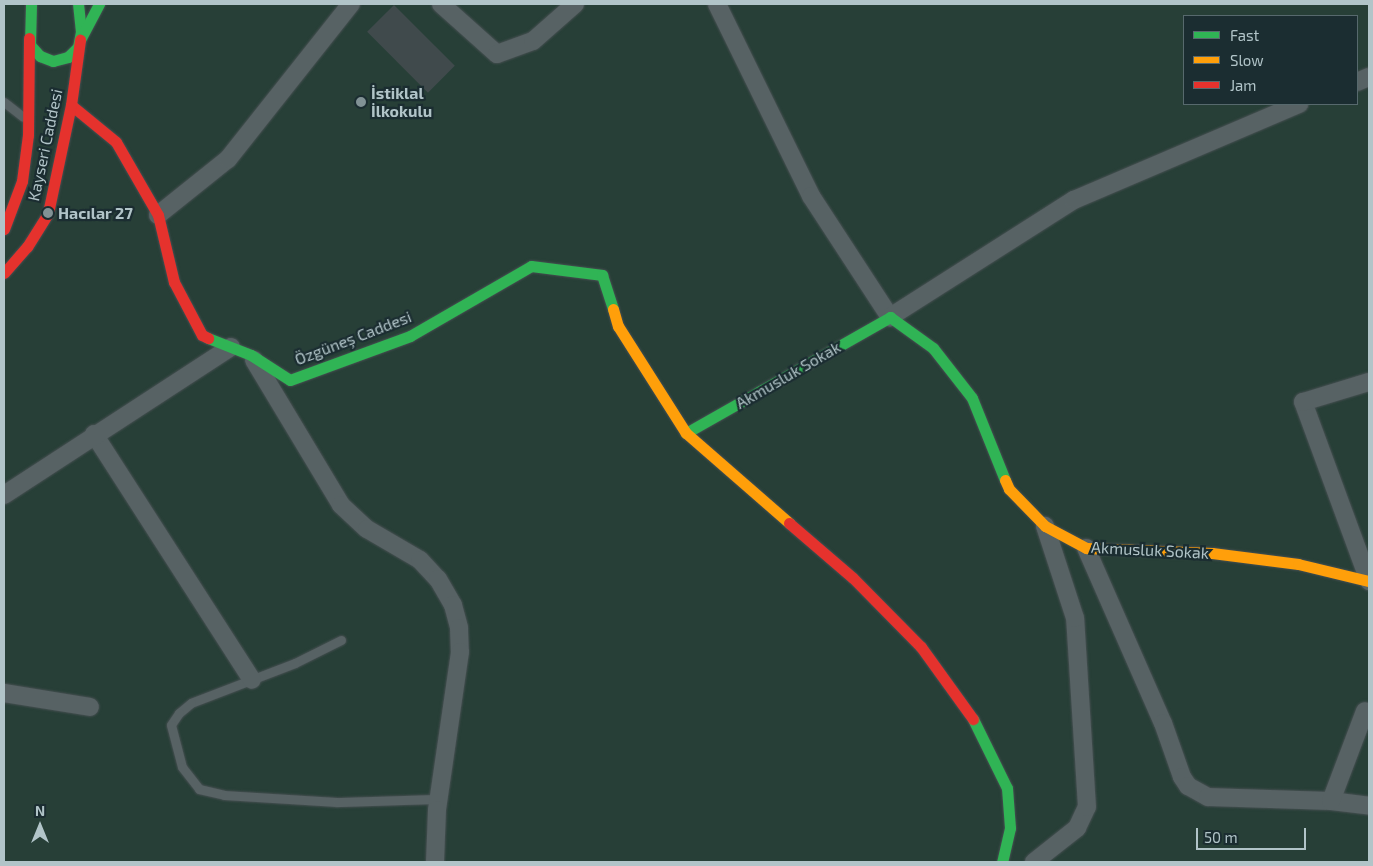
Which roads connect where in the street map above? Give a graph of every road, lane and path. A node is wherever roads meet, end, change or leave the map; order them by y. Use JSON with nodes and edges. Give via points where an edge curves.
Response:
{"nodes":[{"id":1,"x":31,"y":4,"type":"edge"},
{"id":2,"x":78,"y":4,"type":"edge"},
{"id":3,"x":99,"y":4,"type":"edge"},
{"id":4,"x":351,"y":4,"type":"edge"},
{"id":5,"x":441,"y":4,"type":"edge"},
{"id":6,"x":574,"y":4,"type":"edge"},
{"id":7,"x":717,"y":4,"type":"edge"},
{"id":8,"x":29,"y":34,"type":"junction"},
{"id":9,"x":80,"y":36,"type":"junction"},
{"id":10,"x":4,"y":102,"type":"edge"},
{"id":11,"x":71,"y":105,"type":"junction"},
{"id":12,"x":1297,"y":105,"type":"edge"},
{"id":13,"x":28,"y":121,"type":"junction"},
{"id":14,"x":158,"y":215,"type":"junction"},
{"id":15,"x":4,"y":229,"type":"edge"},
{"id":16,"x":4,"y":273,"type":"edge"},
{"id":17,"x":890,"y":316,"type":"junction"},
{"id":18,"x":231,"y":347,"type":"junction"},
{"id":19,"x":251,"y":355,"type":"junction"},
{"id":20,"x":1369,"y":382,"type":"edge"},
{"id":21,"x":686,"y":433,"type":"junction"},
{"id":22,"x":94,"y":434,"type":"junction"},
{"id":23,"x":4,"y":495,"type":"edge"},
{"id":24,"x":1045,"y":526,"type":"junction"},
{"id":25,"x":1086,"y":548,"type":"junction"},
{"id":26,"x":1369,"y":581,"type":"edge"},
{"id":27,"x":341,"y":640,"type":"dead end"},
{"id":28,"x":252,"y":680,"type":"junction"},
{"id":29,"x":4,"y":693,"type":"edge"},
{"id":30,"x":90,"y":708,"type":"dead end"},
{"id":31,"x":1368,"y":709,"type":"edge"},
{"id":32,"x":439,"y":798,"type":"junction"},
{"id":33,"x":1331,"y":800,"type":"junction"},
{"id":34,"x":1369,"y":806,"type":"edge"},
{"id":35,"x":435,"y":862,"type":"edge"},
{"id":36,"x":1002,"y":862,"type":"edge"},
{"id":37,"x":1034,"y":862,"type":"edge"}],
"edges":[{"from":1,"to":8,"type":"street","name":"Kayseri Caddesi"},
{"from":2,"to":9,"type":"street","name":"Kayseri Caddesi"},
{"from":3,"to":9,"type":"street"},
{"from":4,"to":14,"type":"street","via":[[228,159]]},
{"from":5,"to":6,"type":"street","via":[[497,54],[533,41]]},
{"from":7,"to":17,"type":"street","via":[[811,196]]},
{"from":8,"to":9,"type":"street","via":[[40,56],[53,61],[74,53]]},
{"from":8,"to":13,"type":"street","name":"Kayseri Caddesi"},
{"from":9,"to":11,"type":"street","name":"Kayseri Caddesi"},
{"from":10,"to":13,"type":"lane"},
{"from":11,"to":14,"type":"street","name":"Özgüneş Caddesi","via":[[116,142]]},
{"from":11,"to":16,"type":"street","name":"Kayseri Caddesi","via":[[48,213],[27,247]]},
{"from":12,"to":17,"type":"street","via":[[1074,200]]},
{"from":13,"to":15,"type":"street","name":"Kayseri Caddesi","via":[[22,181]]},
{"from":14,"to":18,"type":"street","name":"Özgüneş Caddesi","via":[[174,282],[202,335]]},
{"from":17,"to":21,"type":"street","name":"Akmusluk Sokak"},
{"from":17,"to":24,"type":"street","name":"Akmusluk Sokak","via":[[933,348],[972,398],[1009,489]]},
{"from":18,"to":19,"type":"street","name":"Özgüneş Caddesi"},
{"from":18,"to":22,"type":"street"},
{"from":19,"to":21,"type":"street","name":"Özgüneş Caddesi","via":[[290,380],[410,336],[531,266],[602,275],[618,326]]},
{"from":19,"to":32,"type":"street","via":[[341,505],[367,529],[420,560],[438,579],[452,605],[459,628],[460,652]]},
{"from":20,"to":26,"type":"street","via":[[1303,402]]},
{"from":21,"to":36,"type":"street","via":[[853,578],[921,647],[978,725],[1007,788],[1010,828]]},
{"from":22,"to":23,"type":"street"},
{"from":22,"to":28,"type":"street"},
{"from":24,"to":25,"type":"street","name":"Akmusluk Sokak"},
{"from":24,"to":37,"type":"street","via":[[1075,618],[1087,807],[1077,828]]},
{"from":25,"to":26,"type":"street","name":"Akmusluk Sokak","via":[[1212,553],[1298,564]]},
{"from":25,"to":33,"type":"street","via":[[1188,786],[1208,797]]},
{"from":27,"to":28,"type":"lane"},
{"from":28,"to":32,"type":"lane","via":[[192,703],[171,725],[182,767],[199,789],[224,795],[337,802]]},
{"from":29,"to":30,"type":"street"},
{"from":31,"to":33,"type":"street"},
{"from":32,"to":35,"type":"street"},
{"from":33,"to":34,"type":"street"}]}
